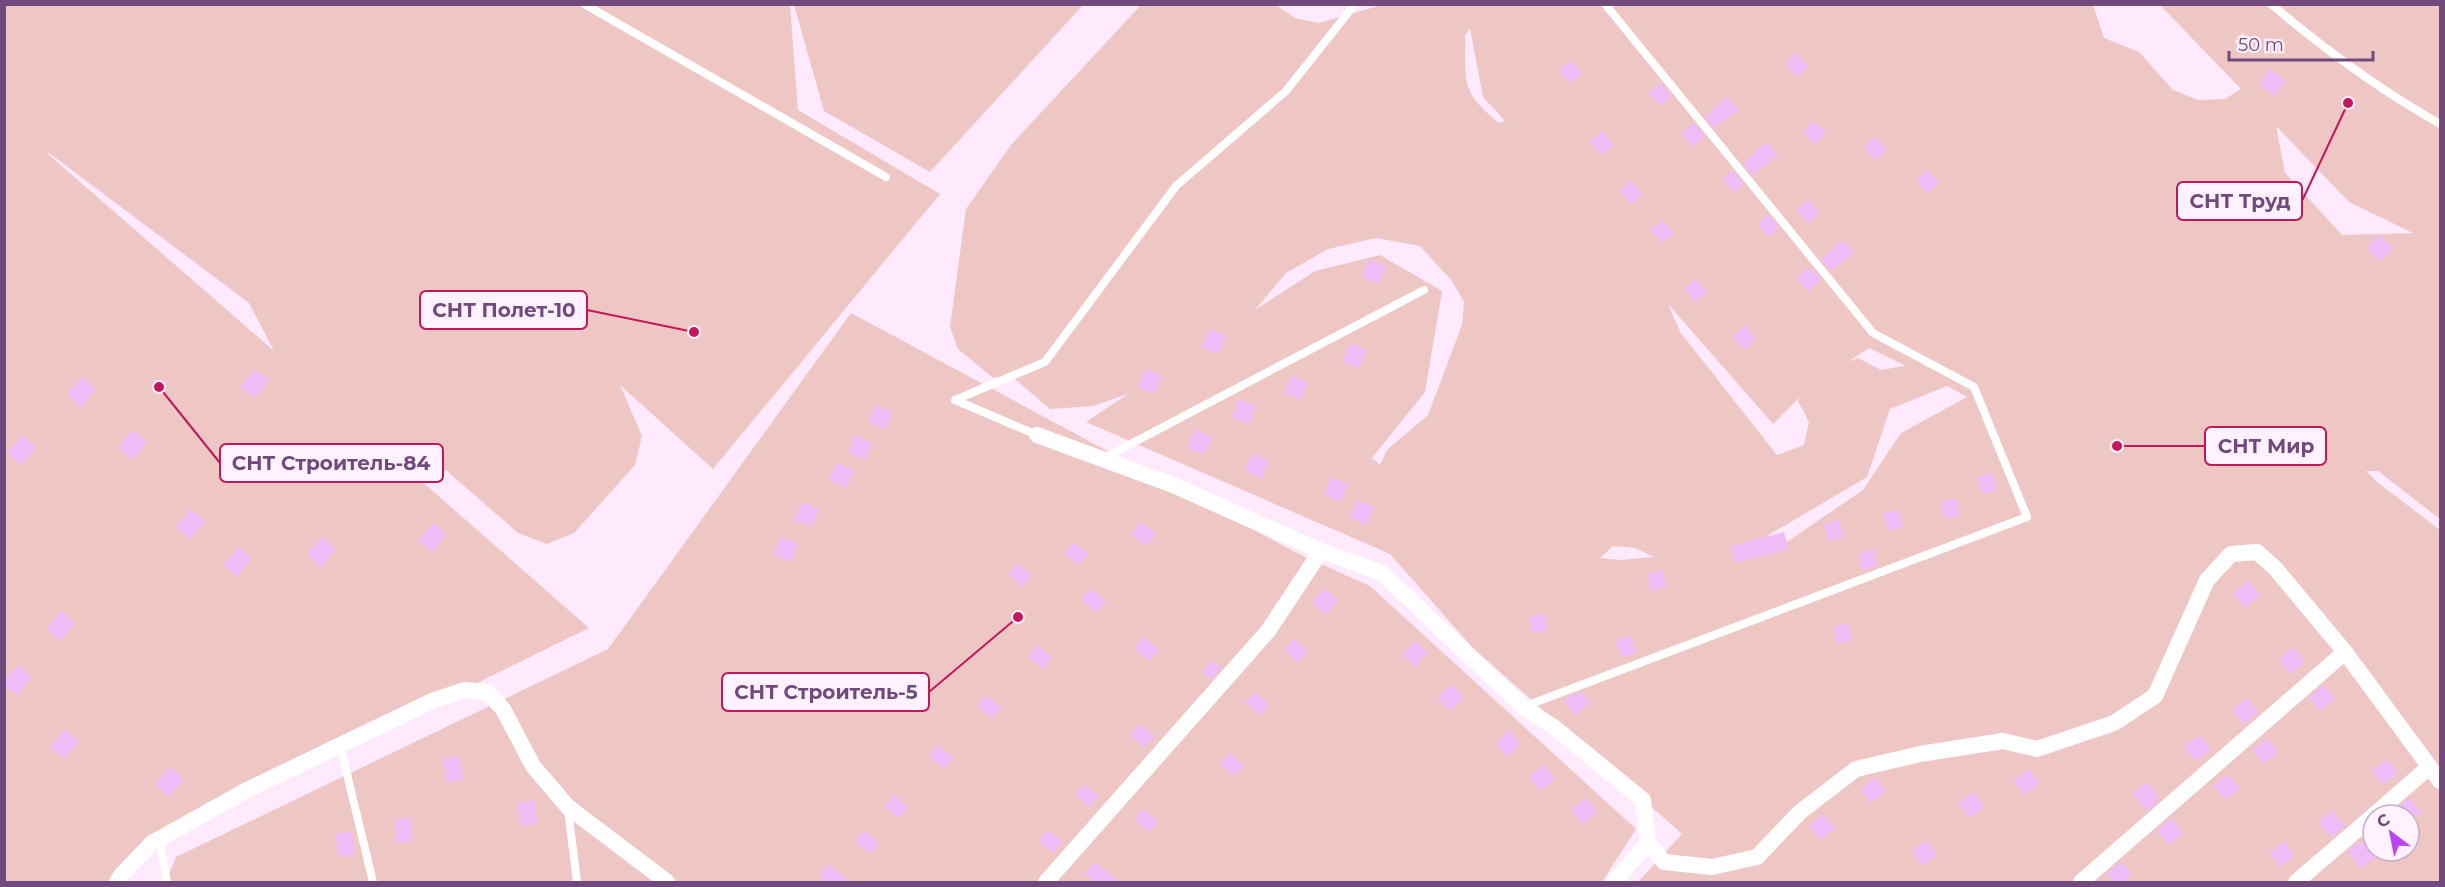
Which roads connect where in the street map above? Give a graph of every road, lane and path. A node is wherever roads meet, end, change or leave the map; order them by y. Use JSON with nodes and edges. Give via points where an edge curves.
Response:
{"nodes":[{"id":1,"x":584,"y":4,"type":"edge"},
{"id":2,"x":1355,"y":4,"type":"edge"},
{"id":3,"x":1605,"y":4,"type":"edge"},
{"id":4,"x":2271,"y":4,"type":"edge"},
{"id":5,"x":2289,"y":4,"type":"edge"},
{"id":6,"x":2283,"y":14,"type":"junction"},
{"id":7,"x":2440,"y":124,"type":"edge"},
{"id":8,"x":886,"y":177,"type":"dead end"},
{"id":9,"x":1424,"y":290,"type":"dead end"},
{"id":10,"x":1037,"y":435,"type":"joint"},
{"id":11,"x":1102,"y":459,"type":"junction"},
{"id":12,"x":1321,"y":551,"type":"junction"},
{"id":13,"x":2344,"y":652,"type":"junction"},
{"id":14,"x":1523,"y":707,"type":"junction"},
{"id":15,"x":340,"y":745,"type":"junction"},
{"id":16,"x":2430,"y":767,"type":"junction"},
{"id":17,"x":2440,"y":781,"type":"edge"},
{"id":18,"x":2388,"y":803,"type":"edge"},
{"id":19,"x":568,"y":807,"type":"junction"},
{"id":20,"x":2361,"y":826,"type":"edge"},
{"id":21,"x":159,"y":839,"type":"junction"},
{"id":22,"x":1648,"y":843,"type":"junction"},
{"id":23,"x":117,"y":882,"type":"edge"},
{"id":24,"x":167,"y":882,"type":"edge"},
{"id":25,"x":373,"y":882,"type":"edge"},
{"id":26,"x":577,"y":882,"type":"edge"},
{"id":27,"x":667,"y":882,"type":"edge"},
{"id":28,"x":1046,"y":882,"type":"edge"},
{"id":29,"x":1614,"y":882,"type":"edge"},
{"id":30,"x":2081,"y":882,"type":"edge"},
{"id":31,"x":2296,"y":882,"type":"edge"}],
"edges":[{"from":1,"to":8,"type":"lane"},
{"from":2,"to":10,"type":"lane","via":[[1286,91],[1176,186],[1045,362],[955,400]]},
{"from":3,"to":14,"type":"lane","via":[[1873,333],[1974,387],[2027,517]]},
{"from":4,"to":6,"type":"lane"},
{"from":5,"to":6,"type":"lane"},
{"from":6,"to":7,"type":"lane","via":[[2360,73]]},
{"from":9,"to":11,"type":"lane"},
{"from":10,"to":11,"type":"street"},
{"from":11,"to":12,"type":"street","via":[[1173,485]]},
{"from":12,"to":14,"type":"street","via":[[1382,573]]},
{"from":12,"to":28,"type":"street","via":[[1268,631]]},
{"from":13,"to":16,"type":"street"},
{"from":13,"to":22,"type":"street","via":[[2275,568],[2257,552],[2231,554],[2207,580],[2155,696],[2114,723],[2037,749],[2003,741],[1856,769],[1800,812],[1757,857],[1712,867],[1664,862]]},
{"from":13,"to":30,"type":"street"},
{"from":14,"to":22,"type":"street","via":[[1556,728],[1642,800]]},
{"from":15,"to":19,"type":"street","via":[[432,701],[464,690],[487,692],[503,709],[533,766]]},
{"from":15,"to":21,"type":"street"},
{"from":15,"to":25,"type":"lane"},
{"from":16,"to":17,"type":"street"},
{"from":16,"to":18,"type":"street"},
{"from":19,"to":26,"type":"lane"},
{"from":19,"to":27,"type":"street"},
{"from":20,"to":31,"type":"street"},
{"from":21,"to":23,"type":"street"},
{"from":21,"to":24,"type":"lane"},
{"from":22,"to":29,"type":"street"}]}
